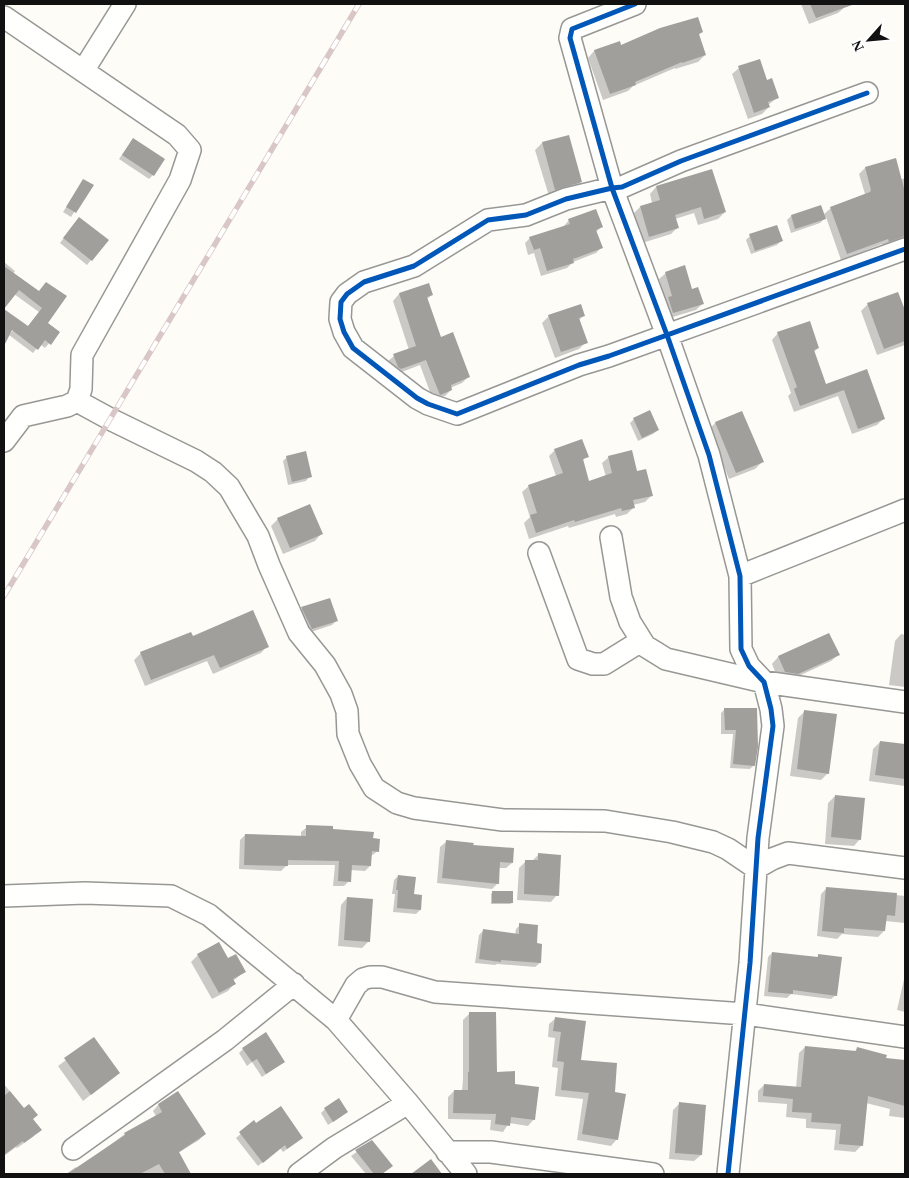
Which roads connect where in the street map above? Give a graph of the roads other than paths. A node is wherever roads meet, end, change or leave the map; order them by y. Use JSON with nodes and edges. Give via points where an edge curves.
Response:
{"nodes":[{"id":1,"x":125,"y":4,"type":"edge"},
{"id":2,"x":635,"y":4,"type":"edge"},
{"id":3,"x":4,"y":17,"type":"edge"},
{"id":4,"x":83,"y":71,"type":"junction"},
{"id":5,"x":867,"y":93,"type":"dead end"},
{"id":6,"x":612,"y":188,"type":"junction"},
{"id":7,"x":905,"y":249,"type":"edge"},
{"id":8,"x":667,"y":335,"type":"junction"},
{"id":9,"x":77,"y":401,"type":"junction"},
{"id":10,"x":4,"y":441,"type":"edge"},
{"id":11,"x":905,"y":510,"type":"edge"},
{"id":12,"x":611,"y":537,"type":"dead end"},
{"id":13,"x":539,"y":553,"type":"dead end"},
{"id":14,"x":740,"y":576,"type":"junction"},
{"id":15,"x":641,"y":641,"type":"junction"},
{"id":16,"x":764,"y":682,"type":"junction"},
{"id":17,"x":905,"y":702,"type":"edge"},
{"id":18,"x":760,"y":827,"type":"junction"},
{"id":19,"x":788,"y":853,"type":"junction"},
{"id":20,"x":756,"y":868,"type":"junction"},
{"id":21,"x":905,"y":868,"type":"edge"},
{"id":22,"x":4,"y":896,"type":"edge"},
{"id":23,"x":294,"y":984,"type":"junction"},
{"id":24,"x":745,"y":1014,"type":"junction"},
{"id":25,"x":336,"y":1020,"type":"junction"},
{"id":26,"x":905,"y":1037,"type":"edge"},
{"id":27,"x":408,"y":1103,"type":"junction"},
{"id":28,"x":73,"y":1149,"type":"dead end"},
{"id":29,"x":447,"y":1152,"type":"junction"},
{"id":30,"x":299,"y":1174,"type":"edge"},
{"id":31,"x":466,"y":1174,"type":"edge"},
{"id":32,"x":653,"y":1174,"type":"edge"},
{"id":33,"x":728,"y":1174,"type":"edge"}],
"edges":[{"from":1,"to":4,"type":"street"},
{"from":2,"to":6,"type":"street","via":[[572,29],[570,38]]},
{"from":3,"to":4,"type":"street"},
{"from":4,"to":9,"type":"street","via":[[177,135],[190,150],[180,180],[82,355],[81,389]]},
{"from":5,"to":6,"type":"street"},
{"from":6,"to":8,"type":"street"},
{"from":6,"to":8,"type":"street","via":[[566,199],[526,215],[488,220],[414,266],[364,282],[341,302],[340,319],[344,332],[353,348],[417,398],[457,414],[578,365]]},
{"from":7,"to":8,"type":"street"},
{"from":8,"to":14,"type":"street","via":[[709,455]]},
{"from":9,"to":10,"type":"street","via":[[23,416]]},
{"from":9,"to":20,"type":"street","via":[[196,461],[229,487],[258,536],[299,633],[325,665],[341,694],[347,711],[348,734],[374,788],[397,803],[414,808],[503,820],[605,821],[672,832],[713,842]]},
{"from":11,"to":14,"type":"street"},
{"from":12,"to":15,"type":"street","via":[[621,598]]},
{"from":13,"to":15,"type":"street","via":[[578,659],[604,664]]},
{"from":14,"to":16,"type":"street","via":[[741,649],[749,666]]},
{"from":15,"to":16,"type":"street","via":[[666,659]]},
{"from":16,"to":17,"type":"street"},
{"from":16,"to":18,"type":"street","via":[[773,726]]},
{"from":18,"to":19,"type":"street"},
{"from":18,"to":20,"type":"street"},
{"from":19,"to":20,"type":"street"},
{"from":19,"to":21,"type":"street"},
{"from":20,"to":24,"type":"street"},
{"from":22,"to":23,"type":"street","via":[[85,893],[171,896],[209,915]]},
{"from":23,"to":25,"type":"street"},
{"from":23,"to":28,"type":"street","via":[[225,1040]]},
{"from":24,"to":25,"type":"street","via":[[435,992],[382,977],[370,977],[356,985]]},
{"from":24,"to":26,"type":"street"},
{"from":24,"to":33,"type":"street"},
{"from":25,"to":27,"type":"street"},
{"from":27,"to":29,"type":"street"},
{"from":27,"to":30,"type":"street","via":[[334,1148]]},
{"from":29,"to":31,"type":"street"},
{"from":29,"to":32,"type":"street","via":[[491,1152]]}]}
